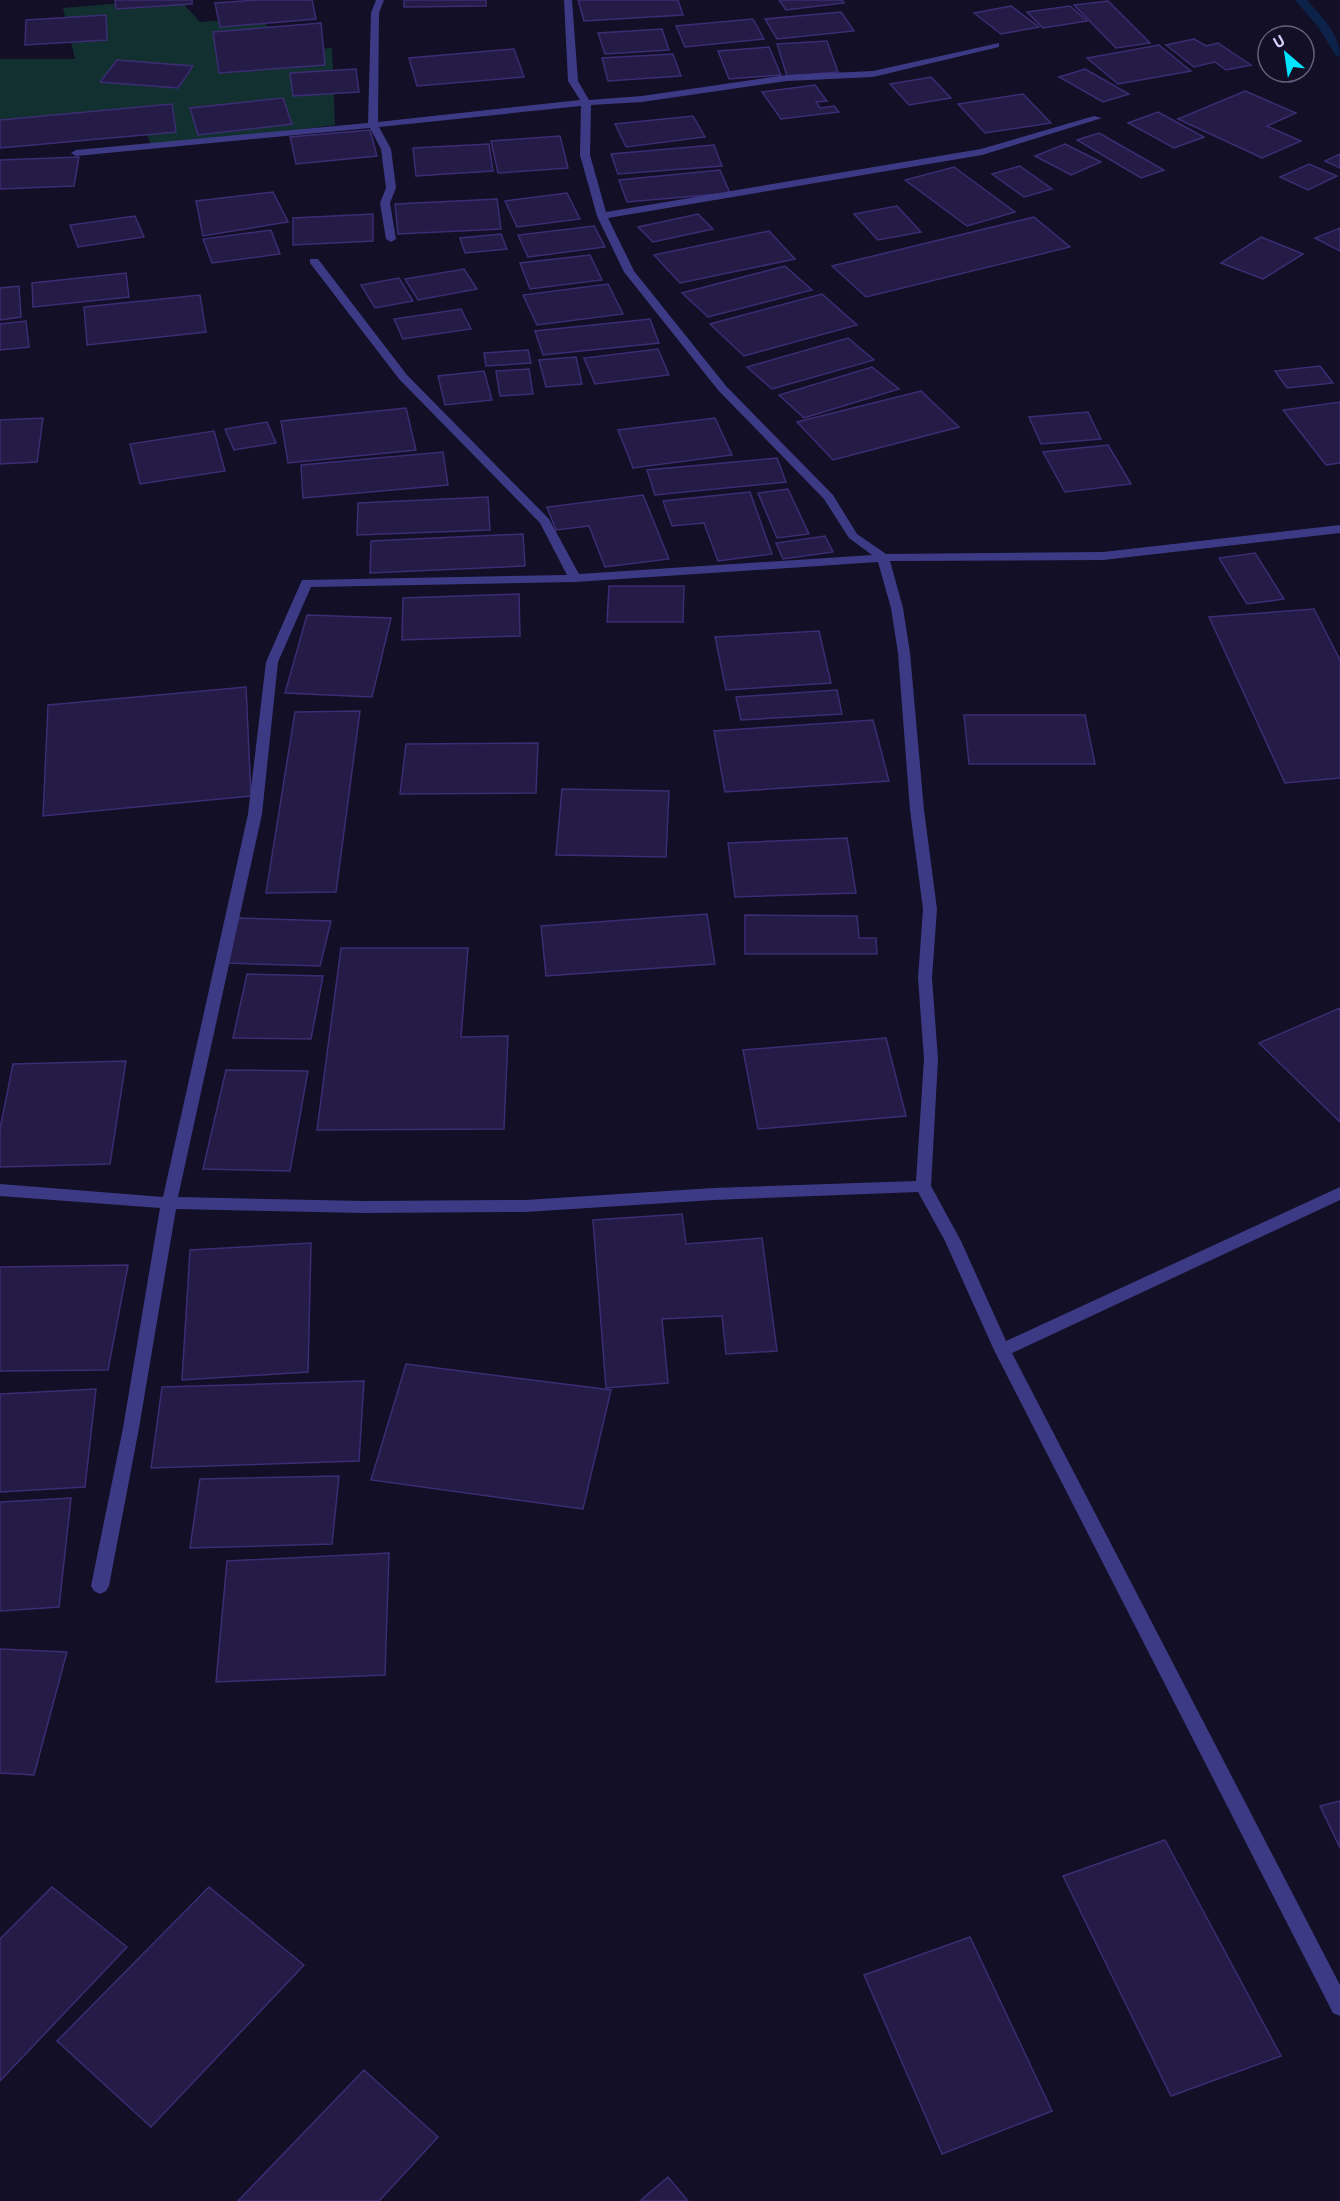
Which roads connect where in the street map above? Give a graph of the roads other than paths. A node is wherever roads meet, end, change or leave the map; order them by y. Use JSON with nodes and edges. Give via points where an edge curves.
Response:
{"nodes":[{"id":1,"x":380,"y":0,"type":"edge"},
{"id":2,"x":568,"y":0,"type":"edge"},
{"id":3,"x":996,"y":45,"type":"dead end"},
{"id":4,"x":586,"y":103,"type":"junction"},
{"id":5,"x":1097,"y":118,"type":"dead end"},
{"id":6,"x":374,"y":125,"type":"junction"},
{"id":7,"x":76,"y":153,"type":"dead end"},
{"id":8,"x":602,"y":216,"type":"junction"},
{"id":9,"x":392,"y":239,"type":"dead end"},
{"id":10,"x":314,"y":261,"type":"dead end"},
{"id":11,"x":1340,"y":530,"type":"edge"},
{"id":12,"x":883,"y":558,"type":"junction"},
{"id":13,"x":575,"y":578,"type":"junction"},
{"id":14,"x":922,"y":1186,"type":"junction"},
{"id":15,"x":0,"y":1190,"type":"edge"},
{"id":16,"x":1340,"y":1193,"type":"edge"},
{"id":17,"x":169,"y":1203,"type":"junction"},
{"id":18,"x":1002,"y":1350,"type":"junction"},
{"id":19,"x":100,"y":1586,"type":"dead end"},
{"id":20,"x":1340,"y":2006,"type":"edge"}],
"edges":[{"from":1,"to":6,"type":"street","via":[[375,13]]},
{"from":2,"to":4,"type":"street","via":[[573,81]]},
{"from":3,"to":4,"type":"street","via":[[873,74],[787,78]]},
{"from":4,"to":6,"type":"street"},
{"from":4,"to":8,"type":"street","via":[[585,155]]},
{"from":5,"to":8,"type":"street","via":[[982,152]]},
{"from":6,"to":7,"type":"street"},
{"from":6,"to":9,"type":"street","via":[[388,159],[391,188],[385,203]]},
{"from":8,"to":12,"type":"street","via":[[629,272],[722,388],[829,497],[853,536]]},
{"from":10,"to":13,"type":"street","via":[[403,377],[545,521]]},
{"from":11,"to":12,"type":"street","via":[[1103,556]]},
{"from":12,"to":13,"type":"street"},
{"from":12,"to":14,"type":"street","via":[[904,653],[930,909],[925,978],[931,1059]]},
{"from":13,"to":17,"type":"street","via":[[306,583],[272,662],[255,814]]},
{"from":14,"to":17,"type":"street","via":[[525,1206]]},
{"from":14,"to":18,"type":"street","via":[[953,1241]]},
{"from":15,"to":17,"type":"street"},
{"from":16,"to":18,"type":"street"},
{"from":17,"to":19,"type":"street"},
{"from":18,"to":20,"type":"street"}]}
